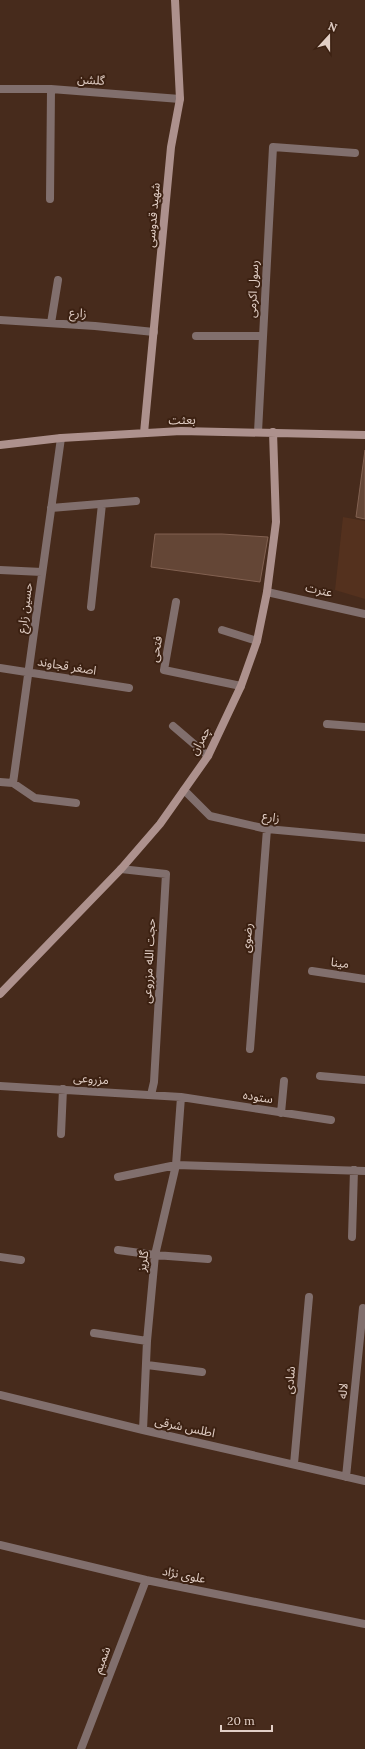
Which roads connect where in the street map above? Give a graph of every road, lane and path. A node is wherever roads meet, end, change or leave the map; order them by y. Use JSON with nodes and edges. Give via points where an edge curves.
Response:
{"nodes":[{"id":1,"x":175,"y":0,"type":"edge"},
{"id":2,"x":0,"y":89,"type":"edge"},
{"id":3,"x":51,"y":89,"type":"junction"},
{"id":4,"x":180,"y":99,"type":"junction"},
{"id":5,"x":354,"y":153,"type":"dead end"},
{"id":6,"x":50,"y":199,"type":"dead end"},
{"id":7,"x":58,"y":280,"type":"dead end"},
{"id":8,"x":0,"y":320,"type":"edge"},
{"id":9,"x":51,"y":323,"type":"junction"},
{"id":10,"x":154,"y":332,"type":"junction"},
{"id":11,"x":196,"y":336,"type":"dead end"},
{"id":12,"x":263,"y":336,"type":"junction"},
{"id":13,"x":258,"y":432,"type":"junction"},
{"id":14,"x":273,"y":432,"type":"junction"},
{"id":15,"x":144,"y":433,"type":"junction"},
{"id":16,"x":365,"y":435,"type":"edge"},
{"id":17,"x":61,"y":438,"type":"junction"},
{"id":18,"x":0,"y":445,"type":"edge"},
{"id":19,"x":136,"y":501,"type":"dead end"},
{"id":20,"x":102,"y":504,"type":"junction"},
{"id":21,"x":51,"y":508,"type":"junction"},
{"id":22,"x":0,"y":570,"type":"edge"},
{"id":23,"x":42,"y":572,"type":"junction"},
{"id":24,"x":267,"y":592,"type":"junction"},
{"id":25,"x":176,"y":602,"type":"dead end"},
{"id":26,"x":91,"y":607,"type":"dead end"},
{"id":27,"x":365,"y":614,"type":"edge"},
{"id":28,"x":222,"y":630,"type":"dead end"},
{"id":29,"x":257,"y":641,"type":"junction"},
{"id":30,"x":0,"y":668,"type":"edge"},
{"id":31,"x":28,"y":672,"type":"junction"},
{"id":32,"x":241,"y":686,"type":"junction"},
{"id":33,"x":129,"y":688,"type":"dead end"},
{"id":34,"x":327,"y":724,"type":"dead end"},
{"id":35,"x":173,"y":726,"type":"dead end"},
{"id":36,"x":365,"y":727,"type":"edge"},
{"id":37,"x":208,"y":756,"type":"junction"},
{"id":38,"x":0,"y":782,"type":"edge"},
{"id":39,"x":13,"y":783,"type":"junction"},
{"id":40,"x":184,"y":790,"type":"junction"},
{"id":41,"x":76,"y":804,"type":"dead end"},
{"id":42,"x":267,"y":829,"type":"junction"},
{"id":43,"x":365,"y":838,"type":"edge"},
{"id":44,"x":121,"y":869,"type":"junction"},
{"id":45,"x":312,"y":971,"type":"dead end"},
{"id":46,"x":365,"y":979,"type":"edge"},
{"id":47,"x":0,"y":994,"type":"edge"},
{"id":48,"x":250,"y":1049,"type":"dead end"},
{"id":49,"x":320,"y":1076,"type":"dead end"},
{"id":50,"x":365,"y":1080,"type":"edge"},
{"id":51,"x":284,"y":1081,"type":"dead end"},
{"id":52,"x":0,"y":1086,"type":"edge"},
{"id":53,"x":63,"y":1089,"type":"junction"},
{"id":54,"x":151,"y":1095,"type":"junction"},
{"id":55,"x":181,"y":1097,"type":"junction"},
{"id":56,"x":281,"y":1113,"type":"junction"},
{"id":57,"x":331,"y":1120,"type":"dead end"},
{"id":58,"x":61,"y":1134,"type":"dead end"},
{"id":59,"x":176,"y":1165,"type":"junction"},
{"id":60,"x":354,"y":1170,"type":"junction"},
{"id":61,"x":365,"y":1171,"type":"edge"},
{"id":62,"x":118,"y":1177,"type":"dead end"},
{"id":63,"x":352,"y":1236,"type":"dead end"},
{"id":64,"x":118,"y":1250,"type":"dead end"},
{"id":65,"x":155,"y":1255,"type":"junction"},
{"id":66,"x":0,"y":1257,"type":"edge"},
{"id":67,"x":208,"y":1259,"type":"dead end"},
{"id":68,"x":21,"y":1260,"type":"dead end"},
{"id":69,"x":309,"y":1297,"type":"dead end"},
{"id":70,"x":363,"y":1308,"type":"dead end"},
{"id":71,"x":94,"y":1333,"type":"dead end"},
{"id":72,"x":147,"y":1341,"type":"junction"},
{"id":73,"x":147,"y":1365,"type":"junction"},
{"id":74,"x":202,"y":1372,"type":"dead end"},
{"id":75,"x":0,"y":1395,"type":"edge"},
{"id":76,"x":143,"y":1430,"type":"junction"},
{"id":77,"x":294,"y":1464,"type":"junction"},
{"id":78,"x":346,"y":1477,"type":"junction"},
{"id":79,"x":365,"y":1481,"type":"edge"},
{"id":80,"x":0,"y":1545,"type":"edge"},
{"id":81,"x":146,"y":1580,"type":"junction"},
{"id":82,"x":365,"y":1624,"type":"edge"},
{"id":83,"x":81,"y":1749,"type":"edge"}],
"edges":[{"from":1,"to":4,"type":"street","name":"شهید قدوسی"},
{"from":2,"to":3,"type":"street","name":"گلشن"},
{"from":3,"to":4,"type":"street","name":"گلشن"},
{"from":3,"to":6,"type":"street"},
{"from":4,"to":10,"type":"street","name":"شهید قدوسی","via":[[172,147]]},
{"from":5,"to":12,"type":"street","name":"رسول اکرمی","via":[[273,147]]},
{"from":7,"to":9,"type":"street"},
{"from":8,"to":9,"type":"street","name":"زارع"},
{"from":9,"to":10,"type":"street","name":"زارع"},
{"from":10,"to":15,"type":"street","name":"شهید قدوسی"},
{"from":11,"to":12,"type":"street"},
{"from":12,"to":13,"type":"street","name":"رسول اکرمی"},
{"from":13,"to":14,"type":"street","name":"بعثت"},
{"from":13,"to":15,"type":"street","name":"بعثت"},
{"from":14,"to":16,"type":"street","name":"بعثت"},
{"from":14,"to":24,"type":"street","name":"چمران","via":[[276,522]]},
{"from":15,"to":17,"type":"street","name":"بعثت"},
{"from":17,"to":18,"type":"street","name":"بعثت"},
{"from":17,"to":21,"type":"street","name":"حسین زارع"},
{"from":19,"to":20,"type":"street"},
{"from":20,"to":21,"type":"street"},
{"from":20,"to":26,"type":"street"},
{"from":21,"to":23,"type":"street","name":"حسین زارع"},
{"from":22,"to":23,"type":"street"},
{"from":23,"to":31,"type":"street","name":"حسین زارع"},
{"from":24,"to":27,"type":"street","name":"عترت","via":[[352,609]]},
{"from":24,"to":29,"type":"street","name":"چمران"},
{"from":25,"to":32,"type":"street","name":"فتحی","via":[[164,670]]},
{"from":28,"to":29,"type":"street"},
{"from":29,"to":32,"type":"street","name":"چمران"},
{"from":30,"to":31,"type":"street","name":"اصغر قجاوند"},
{"from":31,"to":33,"type":"street","name":"اصغر قجاوند"},
{"from":31,"to":39,"type":"street","name":"حسین زارع"},
{"from":32,"to":37,"type":"street","name":"چمران"},
{"from":34,"to":36,"type":"street"},
{"from":35,"to":37,"type":"street"},
{"from":37,"to":40,"type":"street","name":"چمران"},
{"from":38,"to":39,"type":"street"},
{"from":39,"to":41,"type":"street","via":[[35,798]]},
{"from":40,"to":42,"type":"street","name":"زارع","via":[[210,816]]},
{"from":40,"to":44,"type":"street","name":"چمران","via":[[160,824]]},
{"from":42,"to":43,"type":"street","name":"زارع"},
{"from":42,"to":48,"type":"street","name":"رضوی"},
{"from":44,"to":47,"type":"street","name":"چمران"},
{"from":44,"to":54,"type":"street","name":"حجت الله مزروعی","via":[[166,874],[154,1082]]},
{"from":45,"to":46,"type":"street","name":"مینا"},
{"from":49,"to":50,"type":"street"},
{"from":51,"to":56,"type":"street"},
{"from":52,"to":53,"type":"street","name":"مزروعی"},
{"from":53,"to":54,"type":"street","name":"مزروعی"},
{"from":53,"to":58,"type":"street"},
{"from":54,"to":55,"type":"street","name":"مزروعی"},
{"from":55,"to":56,"type":"street","name":"ستوده"},
{"from":55,"to":59,"type":"street","name":"گلریز"},
{"from":56,"to":57,"type":"street","name":"ستوده"},
{"from":59,"to":60,"type":"street"},
{"from":59,"to":62,"type":"street"},
{"from":59,"to":65,"type":"street","name":"گلریز"},
{"from":60,"to":61,"type":"street"},
{"from":60,"to":63,"type":"street"},
{"from":64,"to":65,"type":"street"},
{"from":65,"to":67,"type":"street"},
{"from":65,"to":72,"type":"street","name":"گلریز"},
{"from":66,"to":68,"type":"street"},
{"from":69,"to":77,"type":"street","name":"شادی"},
{"from":70,"to":78,"type":"street","name":"لاله"},
{"from":71,"to":72,"type":"street"},
{"from":72,"to":73,"type":"street","name":"گلریز"},
{"from":73,"to":74,"type":"street"},
{"from":73,"to":76,"type":"street","name":"گلریز"},
{"from":75,"to":76,"type":"street","name":"اطلس شرقی"},
{"from":76,"to":77,"type":"street","name":"اطلس شرقی"},
{"from":77,"to":78,"type":"street","name":"اطلس شرقی"},
{"from":78,"to":79,"type":"street","name":"اطلس شرقی"},
{"from":80,"to":81,"type":"street","name":"علوی نژاد"},
{"from":81,"to":82,"type":"street","name":"علوی نژاد"},
{"from":81,"to":83,"type":"street","name":"شمیم"}]}
